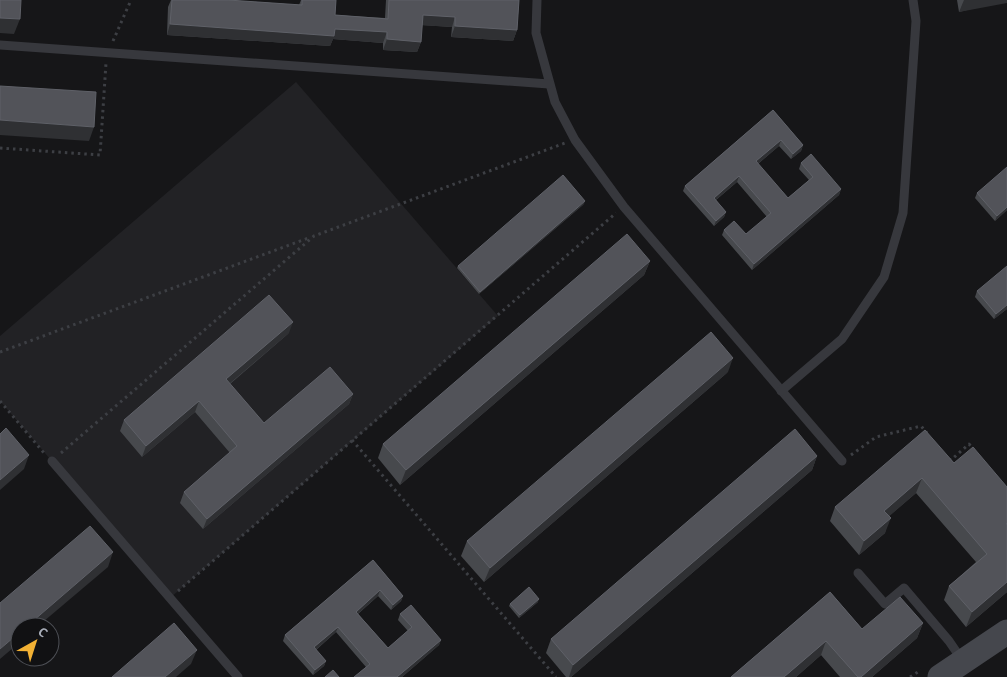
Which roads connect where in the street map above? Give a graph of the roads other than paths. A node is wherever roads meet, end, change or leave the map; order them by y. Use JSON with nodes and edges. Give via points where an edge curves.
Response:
{"nodes":[{"id":1,"x":537,"y":0,"type":"edge"},
{"id":2,"x":913,"y":0,"type":"edge"},
{"id":3,"x":0,"y":45,"type":"edge"},
{"id":4,"x":550,"y":84,"type":"junction"},
{"id":5,"x":781,"y":391,"type":"junction"},
{"id":6,"x":52,"y":461,"type":"road end"},
{"id":7,"x":842,"y":461,"type":"road end"},
{"id":8,"x":858,"y":573,"type":"dead end"},
{"id":9,"x":1007,"y":632,"type":"edge"},
{"id":10,"x":963,"y":661,"type":"junction"},
{"id":11,"x":238,"y":677,"type":"edge"},
{"id":12,"x":938,"y":677,"type":"edge"}],
"edges":[{"from":1,"to":4,"type":"lane","via":[[536,32]]},
{"from":2,"to":5,"type":"lane","via":[[916,21],[903,212],[884,277],[842,339]]},
{"from":3,"to":4,"type":"lane"},
{"from":4,"to":5,"type":"lane","via":[[555,102],[575,140],[624,207]]},
{"from":5,"to":7,"type":"lane"},
{"from":6,"to":11,"type":"lane"},
{"from":8,"to":10,"type":"lane","via":[[885,604],[904,588]]},
{"from":9,"to":10,"type":"street"},
{"from":10,"to":12,"type":"street"}]}
